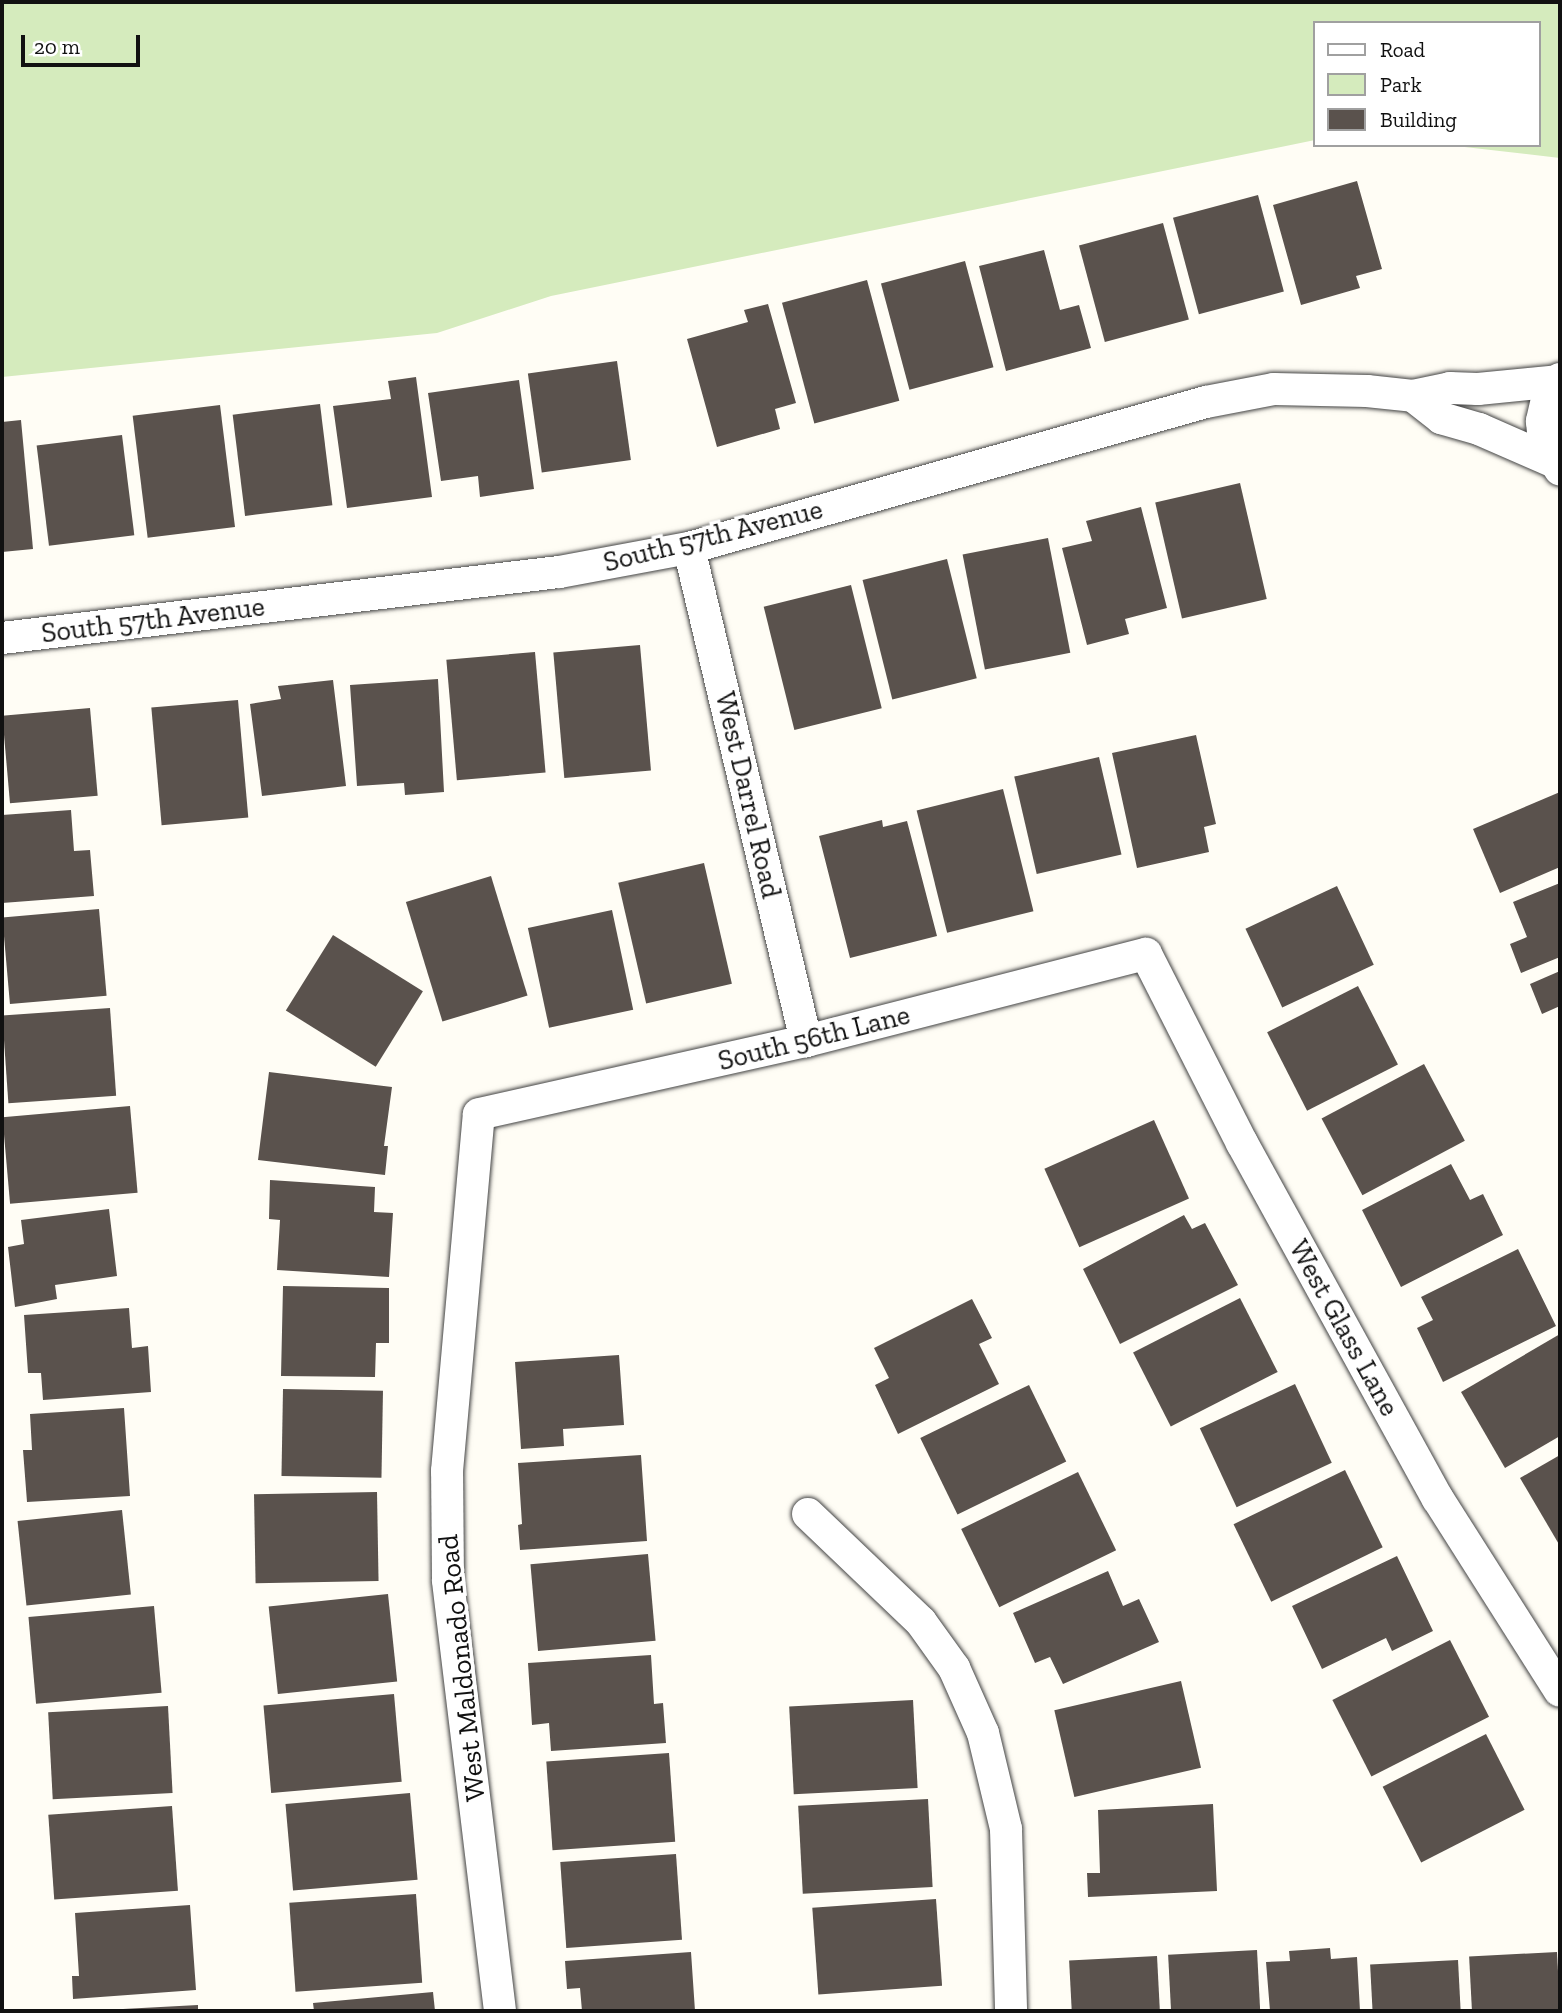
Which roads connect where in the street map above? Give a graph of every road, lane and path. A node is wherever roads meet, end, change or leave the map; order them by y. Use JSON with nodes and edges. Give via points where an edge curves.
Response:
{"nodes":[{"id":1,"x":1559,"y":380,"type":"edge"},
{"id":2,"x":1413,"y":396,"type":"junction"},
{"id":3,"x":1557,"y":466,"type":"edge"},
{"id":4,"x":689,"y":548,"type":"junction"},
{"id":5,"x":2,"y":638,"type":"edge"},
{"id":6,"x":1146,"y":954,"type":"joint"},
{"id":7,"x":806,"y":1041,"type":"junction"},
{"id":8,"x":479,"y":1114,"type":"joint"},
{"id":9,"x":808,"y":1514,"type":"dead end"},
{"id":10,"x":1560,"y":1691,"type":"edge"},
{"id":11,"x":500,"y":2011,"type":"edge"},
{"id":12,"x":1011,"y":2011,"type":"edge"}],
"edges":[{"from":1,"to":2,"type":"street","name":"South 57th Avenue","via":[[1450,388]]},
{"from":1,"to":3,"type":"street","name":"South 57th Avenue","via":[[1547,399],[1542,421],[1544,443]]},
{"from":2,"to":3,"type":"street","name":"South 57th Avenue","via":[[1441,418],[1479,429]]},
{"from":2,"to":4,"type":"street","name":"South 57th Avenue","via":[[1274,390],[1206,402]]},
{"from":4,"to":5,"type":"street","name":"South 57th Avenue","via":[[559,572]]},
{"from":4,"to":7,"type":"street","name":"West Darrel Road"},
{"from":6,"to":7,"type":"street","name":"South 56th Lane"},
{"from":6,"to":10,"type":"street","name":"West Glass Lane","via":[[1242,1143],[1438,1499]]},
{"from":7,"to":8,"type":"street","name":"South 56th Lane"},
{"from":8,"to":11,"type":"street","name":"West Maldonado Road","via":[[447,1471],[448,1580]]},
{"from":9,"to":12,"type":"street","via":[[922,1622],[954,1668],[983,1733],[1006,1829]]}]}
